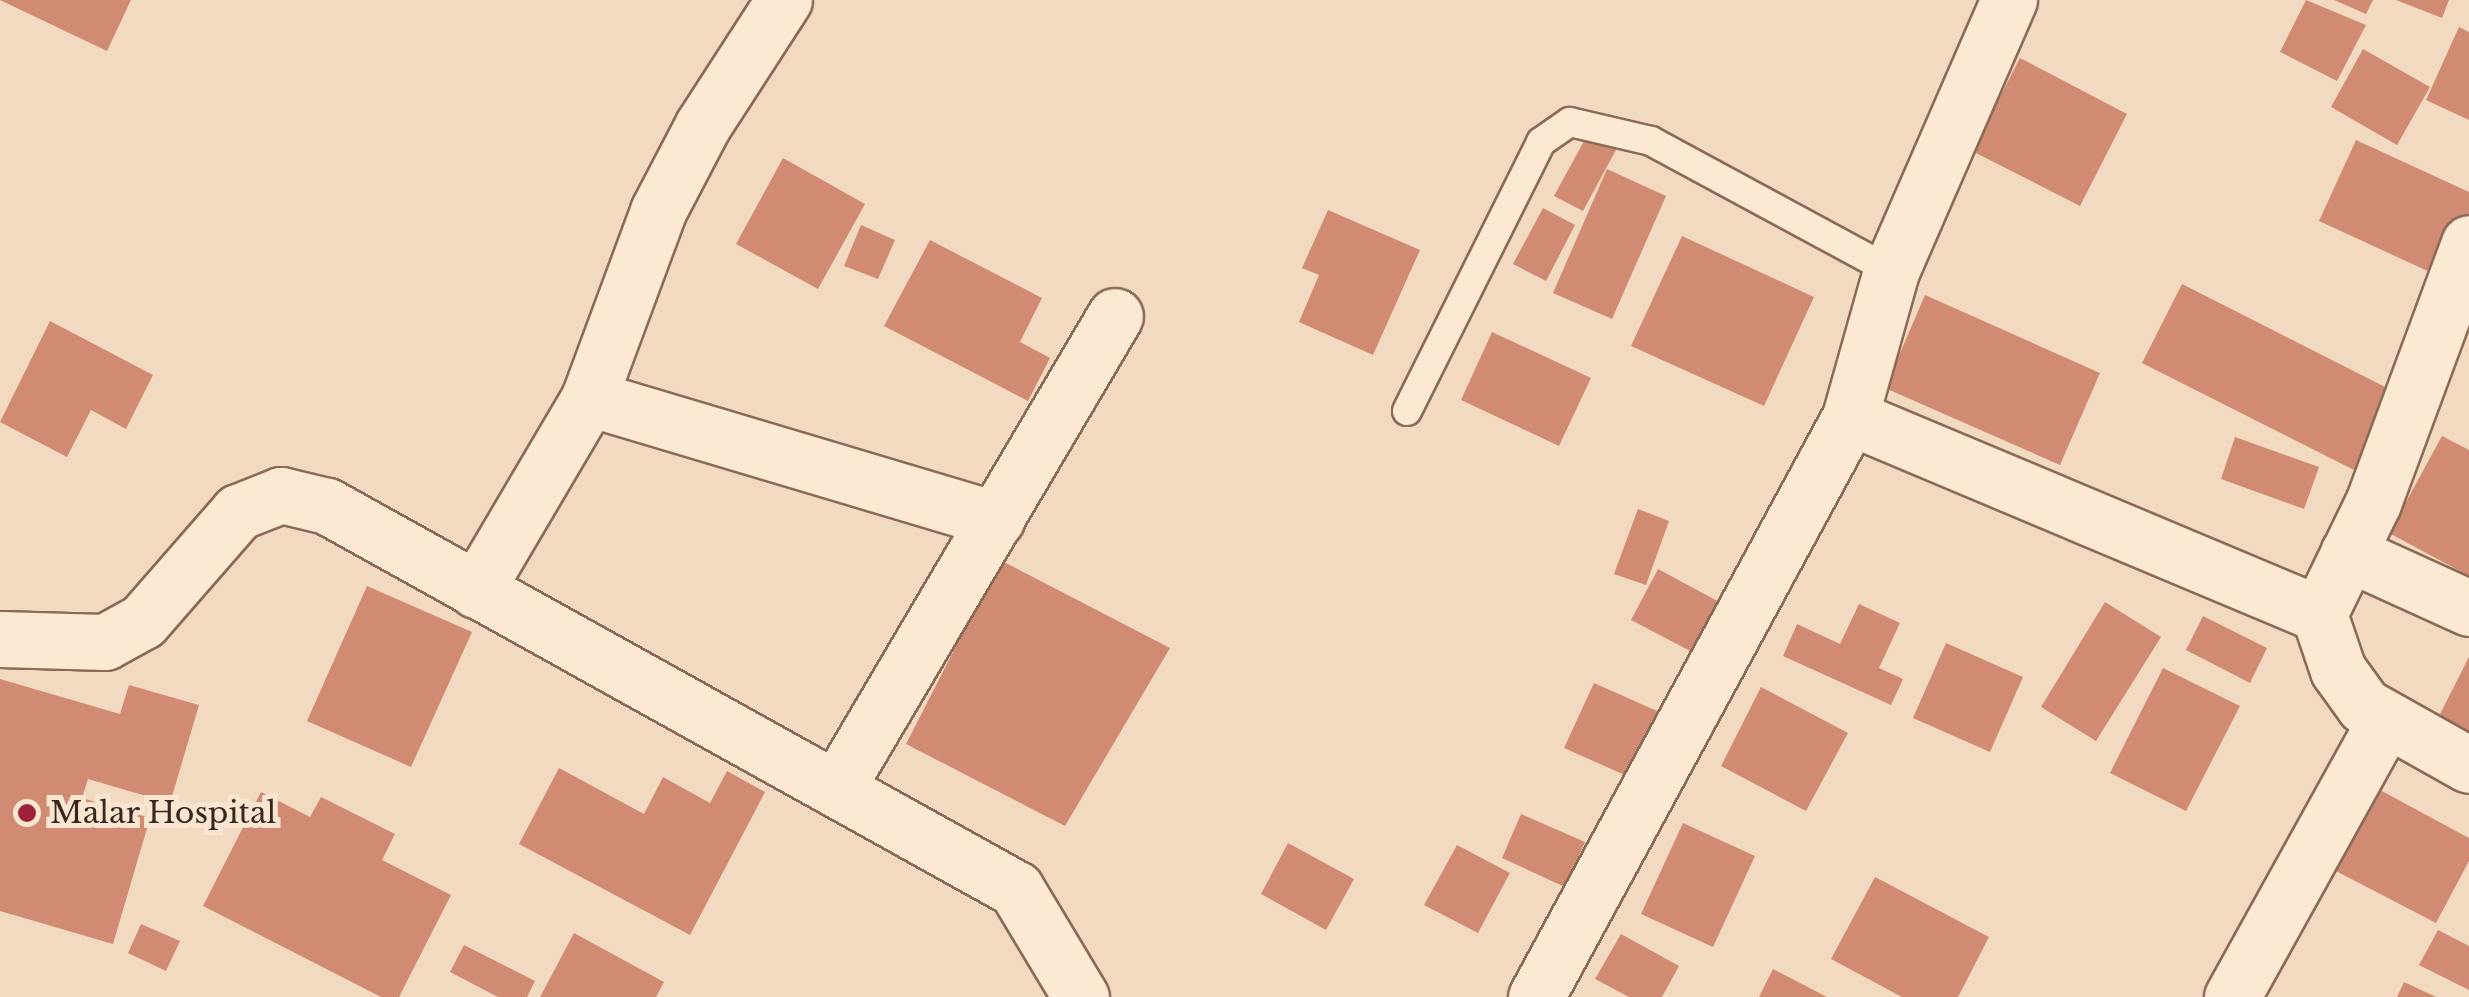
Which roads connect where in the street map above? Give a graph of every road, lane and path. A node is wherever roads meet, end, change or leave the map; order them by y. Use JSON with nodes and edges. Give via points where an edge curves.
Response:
{"nodes":[{"id":1,"x":784,"y":0,"type":"edge"},
{"id":2,"x":2010,"y":0,"type":"edge"},
{"id":3,"x":2469,"y":244,"type":"edge"},
{"id":4,"x":1891,"y":271,"type":"junction"},
{"id":5,"x":1115,"y":316,"type":"dead end"},
{"id":6,"x":589,"y":398,"type":"junction"},
{"id":7,"x":1407,"y":411,"type":"dead end"},
{"id":8,"x":1850,"y":417,"type":"junction"},
{"id":9,"x":996,"y":518,"type":"junction"},
{"id":10,"x":2348,"y":553,"type":"junction"},
{"id":11,"x":476,"y":590,"type":"junction"},
{"id":12,"x":2469,"y":608,"type":"edge"},
{"id":13,"x":2318,"y":614,"type":"junction"},
{"id":14,"x":0,"y":639,"type":"edge"},
{"id":15,"x":2384,"y":723,"type":"junction"},
{"id":16,"x":2469,"y":764,"type":"edge"},
{"id":17,"x":836,"y":790,"type":"junction"},
{"id":18,"x":1081,"y":997,"type":"edge"},
{"id":19,"x":1536,"y":997,"type":"edge"},
{"id":20,"x":2232,"y":997,"type":"edge"}],
"edges":[{"from":1,"to":6,"type":"street","via":[[658,211]]},
{"from":2,"to":4,"type":"street"},
{"from":3,"to":10,"type":"street"},
{"from":4,"to":7,"type":"lane","via":[[1651,140],[1570,122],[1541,142]]},
{"from":4,"to":8,"type":"street"},
{"from":5,"to":9,"type":"street"},
{"from":6,"to":9,"type":"street"},
{"from":6,"to":11,"type":"street"},
{"from":8,"to":13,"type":"street"},
{"from":8,"to":19,"type":"street"},
{"from":9,"to":17,"type":"street"},
{"from":10,"to":12,"type":"street"},
{"from":10,"to":13,"type":"street"},
{"from":11,"to":14,"type":"street","via":[[326,506],[280,495],[238,512],[143,620],[105,642],[52,648]]},
{"from":11,"to":17,"type":"street"},
{"from":13,"to":15,"type":"street","via":[[2338,670]]},
{"from":15,"to":16,"type":"street"},
{"from":15,"to":20,"type":"street"},
{"from":17,"to":18,"type":"street","via":[[1016,889]]}]}
